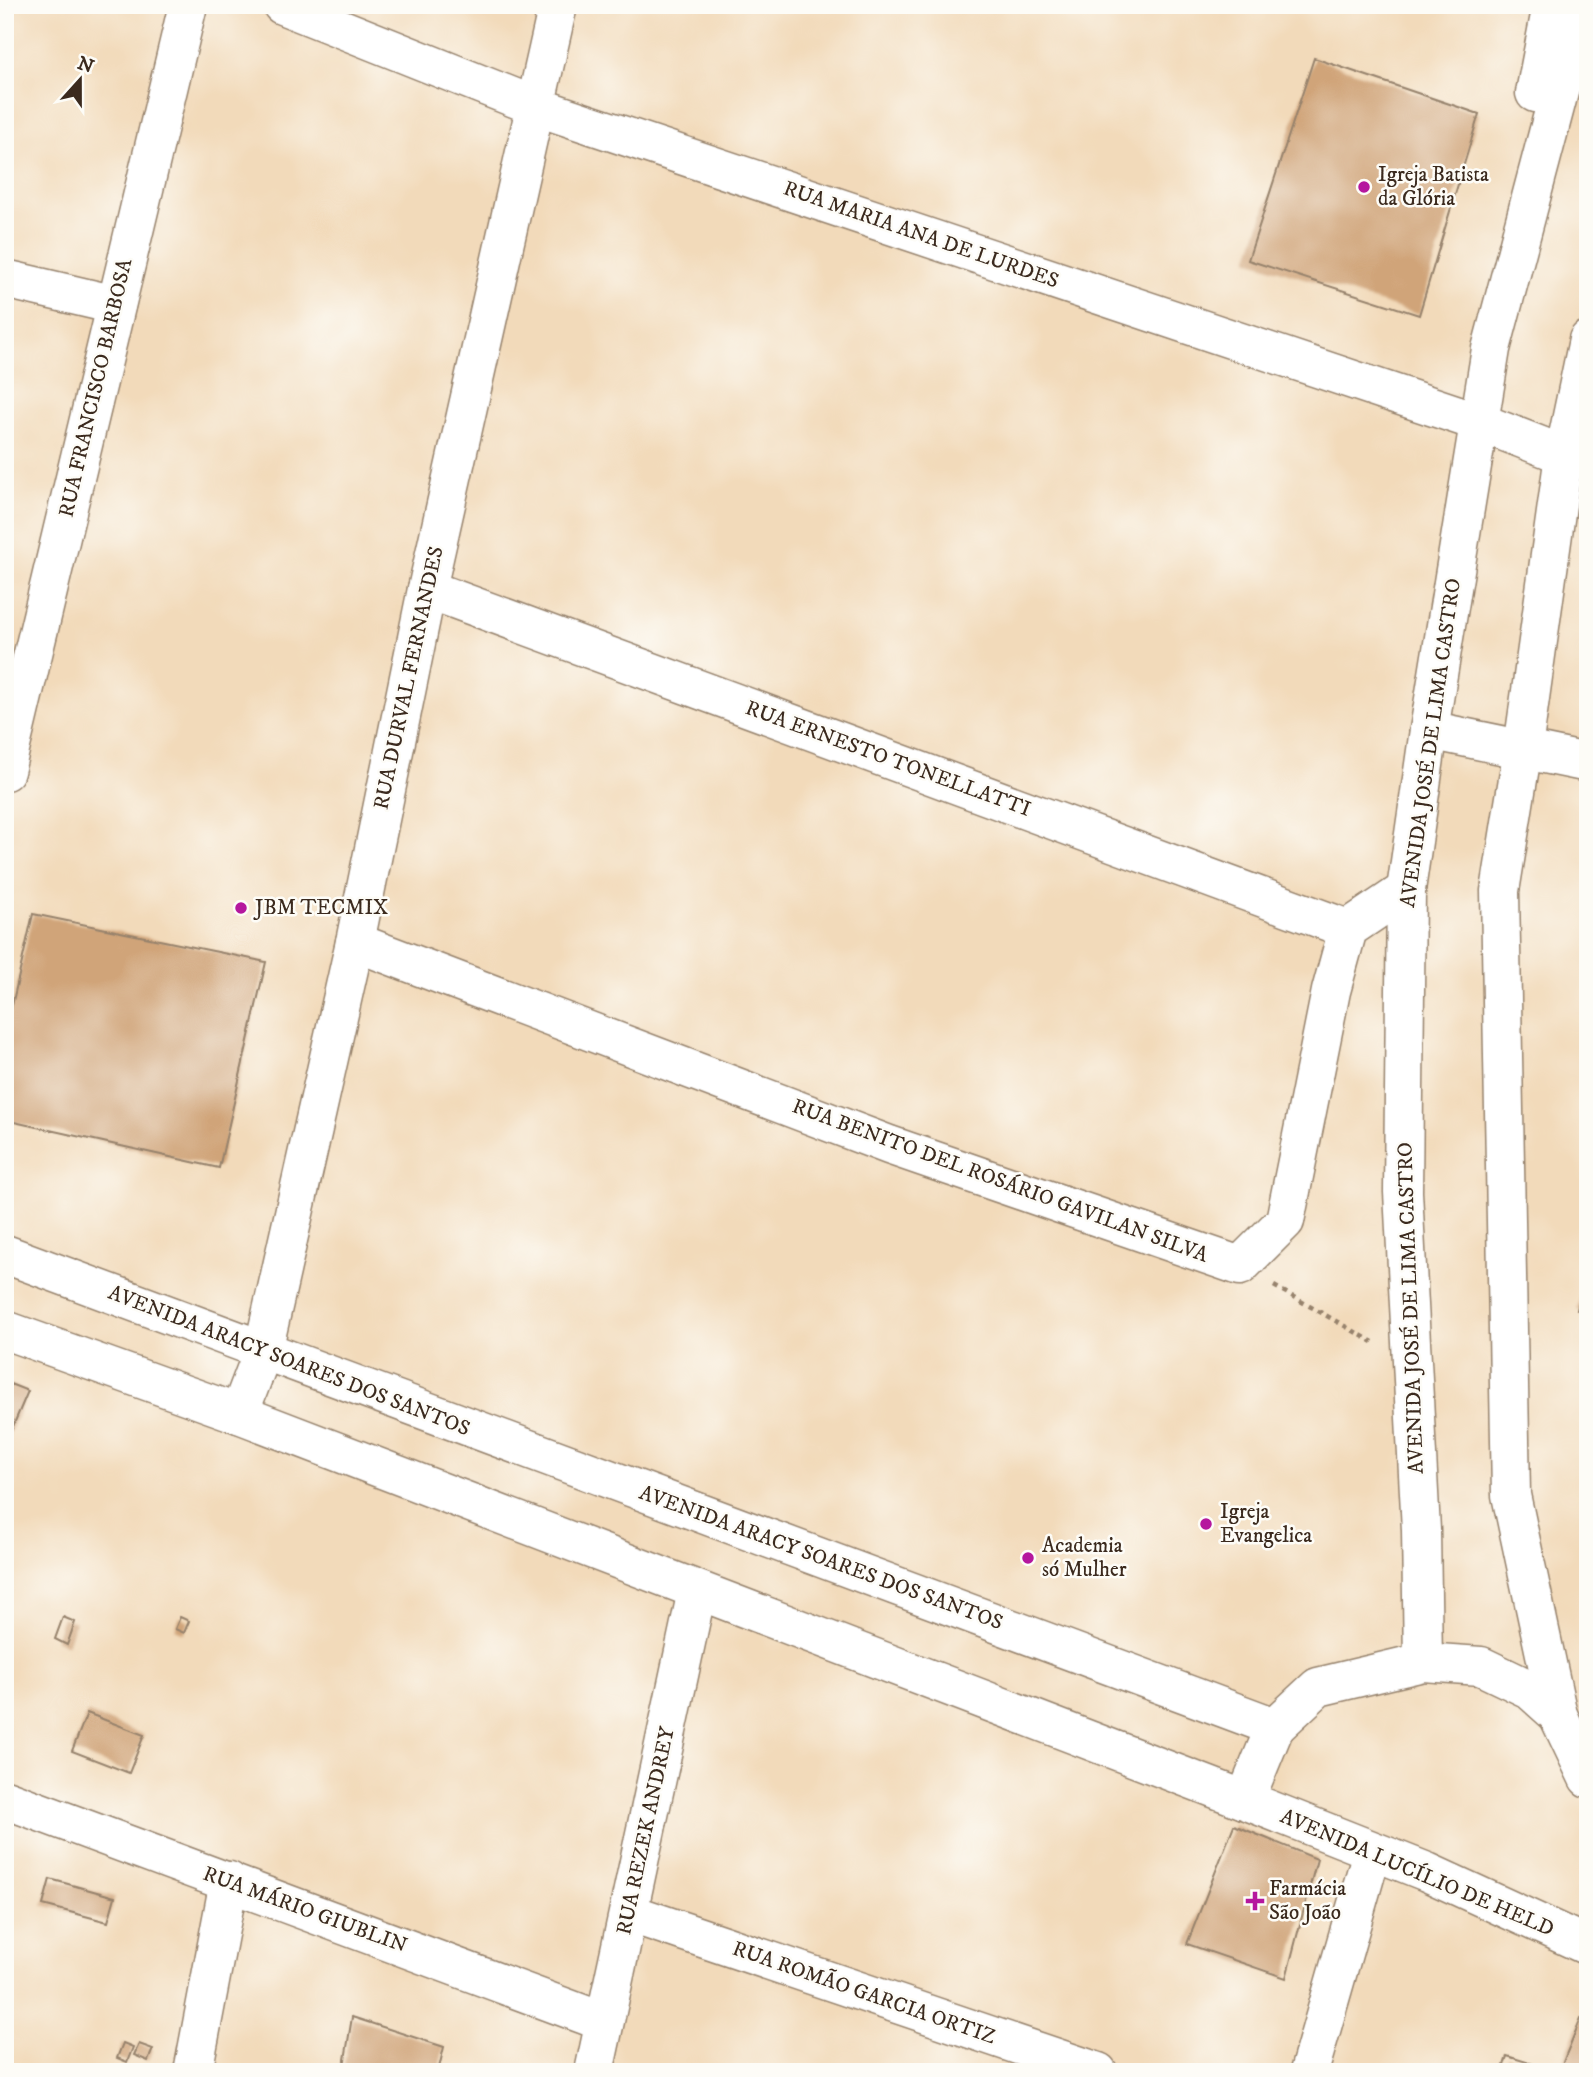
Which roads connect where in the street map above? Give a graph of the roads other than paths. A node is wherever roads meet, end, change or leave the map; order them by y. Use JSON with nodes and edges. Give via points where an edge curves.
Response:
{"nodes":[{"id":1,"x":188,"y":5,"type":"edge"},
{"id":2,"x":282,"y":5,"type":"edge"},
{"id":3,"x":558,"y":5,"type":"edge"},
{"id":4,"x":1552,"y":5,"type":"edge"},
{"id":5,"x":1582,"y":5,"type":"edge"},
{"id":6,"x":534,"y":106,"type":"junction"},
{"id":7,"x":5,"y":279,"type":"edge"},
{"id":8,"x":116,"y":305,"type":"junction"},
{"id":9,"x":1588,"y":340,"type":"edge"},
{"id":10,"x":1491,"y":349,"type":"junction"},
{"id":11,"x":1479,"y":422,"type":"junction"},
{"id":12,"x":1564,"y":455,"type":"junction"},
{"id":13,"x":427,"y":589,"type":"junction"},
{"id":14,"x":15,"y":684,"type":"edge"},
{"id":15,"x":1429,"y":730,"type":"junction"},
{"id":16,"x":1523,"y":748,"type":"junction"},
{"id":17,"x":1588,"y":763,"type":"edge"},
{"id":18,"x":5,"y":771,"type":"edge"},
{"id":19,"x":1406,"y":890,"type":"junction"},
{"id":20,"x":1348,"y":929,"type":"junction"},
{"id":21,"x":355,"y":942,"type":"junction"},
{"id":22,"x":5,"y":1254,"type":"edge"},
{"id":23,"x":5,"y":1329,"type":"edge"},
{"id":24,"x":262,"y":1351,"type":"junction"},
{"id":25,"x":239,"y":1414,"type":"junction"},
{"id":26,"x":697,"y":1591,"type":"junction"},
{"id":27,"x":1423,"y":1662,"type":"junction"},
{"id":28,"x":1558,"y":1715,"type":"junction"},
{"id":29,"x":1275,"y":1727,"type":"junction"},
{"id":30,"x":1588,"y":1778,"type":"edge"},
{"id":31,"x":5,"y":1799,"type":"edge"},
{"id":32,"x":1245,"y":1800,"type":"junction"},
{"id":33,"x":1372,"y":1852,"type":"junction"},
{"id":34,"x":229,"y":1881,"type":"junction"},
{"id":35,"x":629,"y":1913,"type":"junction"},
{"id":36,"x":1588,"y":1946,"type":"edge"},
{"id":37,"x":604,"y":2022,"type":"junction"},
{"id":38,"x":193,"y":2072,"type":"edge"},
{"id":39,"x":594,"y":2072,"type":"edge"},
{"id":40,"x":1098,"y":2072,"type":"edge"},
{"id":41,"x":1309,"y":2072,"type":"edge"}],
"edges":[{"from":1,"to":8,"type":"street","name":"RUA FRANCISCO BARBOSA"},
{"from":2,"to":6,"type":"street","name":"RUA MARIA ANA DE LURDES"},
{"from":3,"to":6,"type":"street","name":"RUA DURVAL FERNANDES"},
{"from":4,"to":10,"type":"street","via":[[1508,207]]},
{"from":5,"to":10,"type":"street","name":"AVENIDA JOSÉ DE LIMA CASTRO"},
{"from":6,"to":11,"type":"street","name":"RUA MARIA ANA DE LURDES"},
{"from":6,"to":13,"type":"street","name":"RUA DURVAL FERNANDES"},
{"from":7,"to":8,"type":"street"},
{"from":8,"to":14,"type":"street","name":"RUA FRANCISCO BARBOSA"},
{"from":9,"to":12,"type":"street"},
{"from":10,"to":11,"type":"street","name":"AVENIDA JOSÉ DE LIMA CASTRO"},
{"from":11,"to":12,"type":"street","name":"RUA MARIA ANA DE LURDES"},
{"from":11,"to":15,"type":"street","name":"AVENIDA JOSÉ DE LIMA CASTRO"},
{"from":12,"to":16,"type":"street"},
{"from":13,"to":20,"type":"street","name":"RUA ERNESTO TONELLATTI"},
{"from":13,"to":21,"type":"street","name":"RUA DURVAL FERNANDES"},
{"from":14,"to":18,"type":"street","name":"RUA FRANCISCO BARBOSA"},
{"from":15,"to":16,"type":"street"},
{"from":15,"to":19,"type":"street","name":"AVENIDA JOSÉ DE LIMA CASTRO"},
{"from":16,"to":17,"type":"street"},
{"from":16,"to":28,"type":"street","via":[[1500,891],[1511,1495]]},
{"from":19,"to":20,"type":"street"},
{"from":19,"to":27,"type":"street","name":"AVENIDA JOSÉ DE LIMA CASTRO","via":[[1403,1192],[1423,1579]]},
{"from":20,"to":21,"type":"street","name":"RUA BENITO DEL ROSÁRIO GAVILAN SILVA","via":[[1331,991],[1285,1221],[1240,1266],[889,1144]]},
{"from":21,"to":24,"type":"street","name":"RUA DURVAL FERNANDES"},
{"from":22,"to":24,"type":"street","name":"AVENIDA ARACY SOARES DOS SANTOS"},
{"from":23,"to":25,"type":"street"},
{"from":24,"to":25,"type":"street","name":"RUA DURVAL FERNANDES"},
{"from":24,"to":29,"type":"street","name":"AVENIDA ARACY SOARES DOS SANTOS"},
{"from":25,"to":26,"type":"street"},
{"from":26,"to":32,"type":"street"},
{"from":26,"to":35,"type":"street","name":"RUA REZEK ANDREY"},
{"from":27,"to":28,"type":"street","via":[[1481,1666],[1529,1689]]},
{"from":27,"to":29,"type":"street","via":[[1318,1687]]},
{"from":28,"to":30,"type":"street"},
{"from":29,"to":32,"type":"street"},
{"from":31,"to":34,"type":"street","name":"RUA MÁRIO GIUBLIN"},
{"from":32,"to":33,"type":"street","name":"AVENIDA LUCÍLIO DE HELD"},
{"from":33,"to":36,"type":"street","name":"AVENIDA LUCÍLIO DE HELD","via":[[1427,1872]]},
{"from":33,"to":41,"type":"street"},
{"from":34,"to":37,"type":"street","name":"RUA MÁRIO GIUBLIN"},
{"from":34,"to":38,"type":"street"},
{"from":35,"to":37,"type":"street","name":"RUA REZEK ANDREY"},
{"from":35,"to":40,"type":"street","name":"RUA ROMÃO GARCIA ORTIZ"},
{"from":37,"to":39,"type":"street","name":"RUA REZEK ANDREY"}]}
